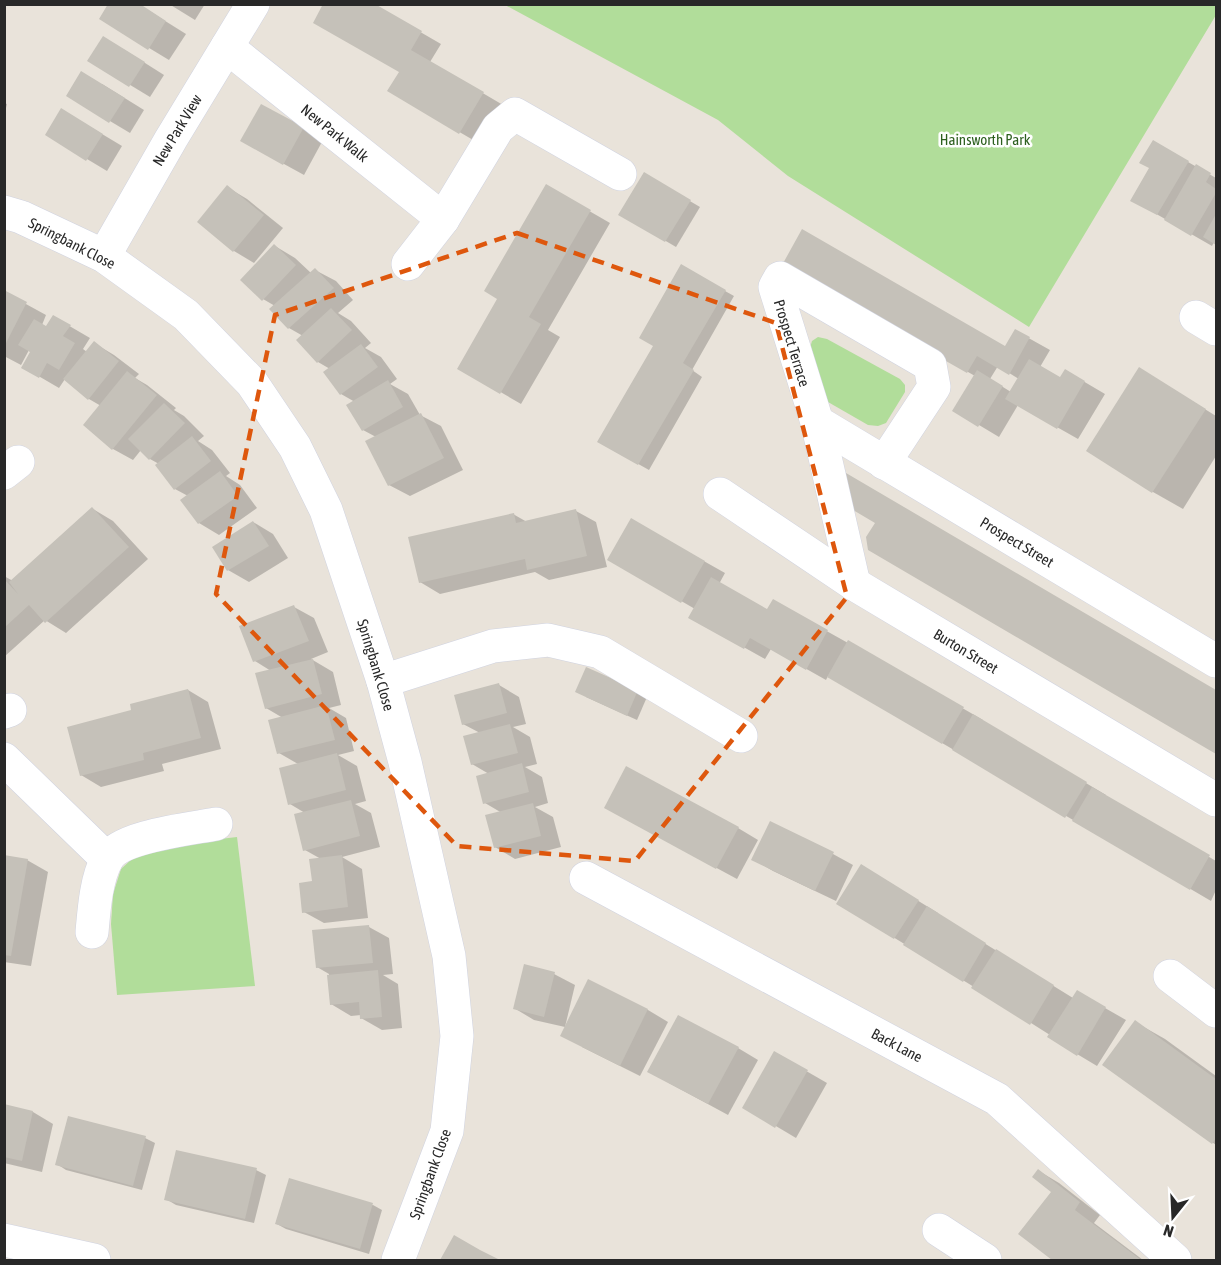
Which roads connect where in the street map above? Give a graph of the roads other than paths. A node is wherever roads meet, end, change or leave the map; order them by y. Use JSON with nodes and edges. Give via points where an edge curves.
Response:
{"nodes":[{"id":1,"x":253,"y":4,"type":"edge"},
{"id":2,"x":227,"y":47,"type":"junction"},
{"id":3,"x":620,"y":174,"type":"dead end"},
{"id":4,"x":4,"y":212,"type":"edge"},
{"id":5,"x":443,"y":219,"type":"junction"},
{"id":6,"x":104,"y":256,"type":"junction"},
{"id":7,"x":408,"y":264,"type":"dead end"},
{"id":8,"x":817,"y":422,"type":"junction"},
{"id":9,"x":884,"y":463,"type":"junction"},
{"id":10,"x":720,"y":494,"type":"dead end"},
{"id":11,"x":854,"y":584,"type":"junction"},
{"id":12,"x":1216,"y":661,"type":"edge"},
{"id":13,"x":383,"y":681,"type":"junction"},
{"id":14,"x":741,"y":736,"type":"dead end"},
{"id":15,"x":4,"y":759,"type":"edge"},
{"id":16,"x":1216,"y":800,"type":"edge"},
{"id":17,"x":216,"y":824,"type":"dead end"},
{"id":18,"x":107,"y":859,"type":"junction"},
{"id":19,"x":586,"y":878,"type":"dead end"},
{"id":20,"x":92,"y":932,"type":"dead end"},
{"id":21,"x":1170,"y":976,"type":"dead end"},
{"id":22,"x":1216,"y":1011,"type":"edge"},
{"id":23,"x":939,"y":1230,"type":"dead end"},
{"id":24,"x":4,"y":1240,"type":"edge"},
{"id":25,"x":94,"y":1260,"type":"edge"},
{"id":26,"x":398,"y":1260,"type":"edge"},
{"id":27,"x":985,"y":1260,"type":"edge"},
{"id":28,"x":1175,"y":1260,"type":"edge"}],
"edges":[{"from":1,"to":2,"type":"street","name":"New Park View"},
{"from":2,"to":5,"type":"street","name":"New Park Walk"},
{"from":2,"to":6,"type":"street","name":"New Park View"},
{"from":3,"to":5,"type":"street","via":[[516,114],[498,128]]},
{"from":4,"to":6,"type":"street","name":"Springbank Close"},
{"from":5,"to":7,"type":"street"},
{"from":6,"to":13,"type":"street","name":"Springbank Close","via":[[186,315],[252,383],[295,447],[326,510]]},
{"from":8,"to":9,"type":"street","name":"Prospect Street"},
{"from":8,"to":9,"type":"street","name":"Prospect Terrace","via":[[775,287],[780,278],[930,365],[934,387]]},
{"from":8,"to":11,"type":"street","name":"Prospect Terrace"},
{"from":9,"to":12,"type":"street","name":"Prospect Street"},
{"from":10,"to":11,"type":"street","name":"Burton Street"},
{"from":11,"to":16,"type":"street","name":"Burton Street"},
{"from":13,"to":14,"type":"street","via":[[493,646],[548,640],[600,652]]},
{"from":13,"to":26,"type":"street","name":"Springbank Close","via":[[449,956],[457,1036],[447,1131]]},
{"from":15,"to":18,"type":"street"},
{"from":17,"to":18,"type":"street","via":[[141,838],[116,849]]},
{"from":18,"to":20,"type":"street","via":[[94,901]]},
{"from":19,"to":28,"type":"street","name":"Back Lane","via":[[997,1099]]},
{"from":21,"to":22,"type":"street"},
{"from":23,"to":27,"type":"street"},
{"from":24,"to":25,"type":"street"}]}
